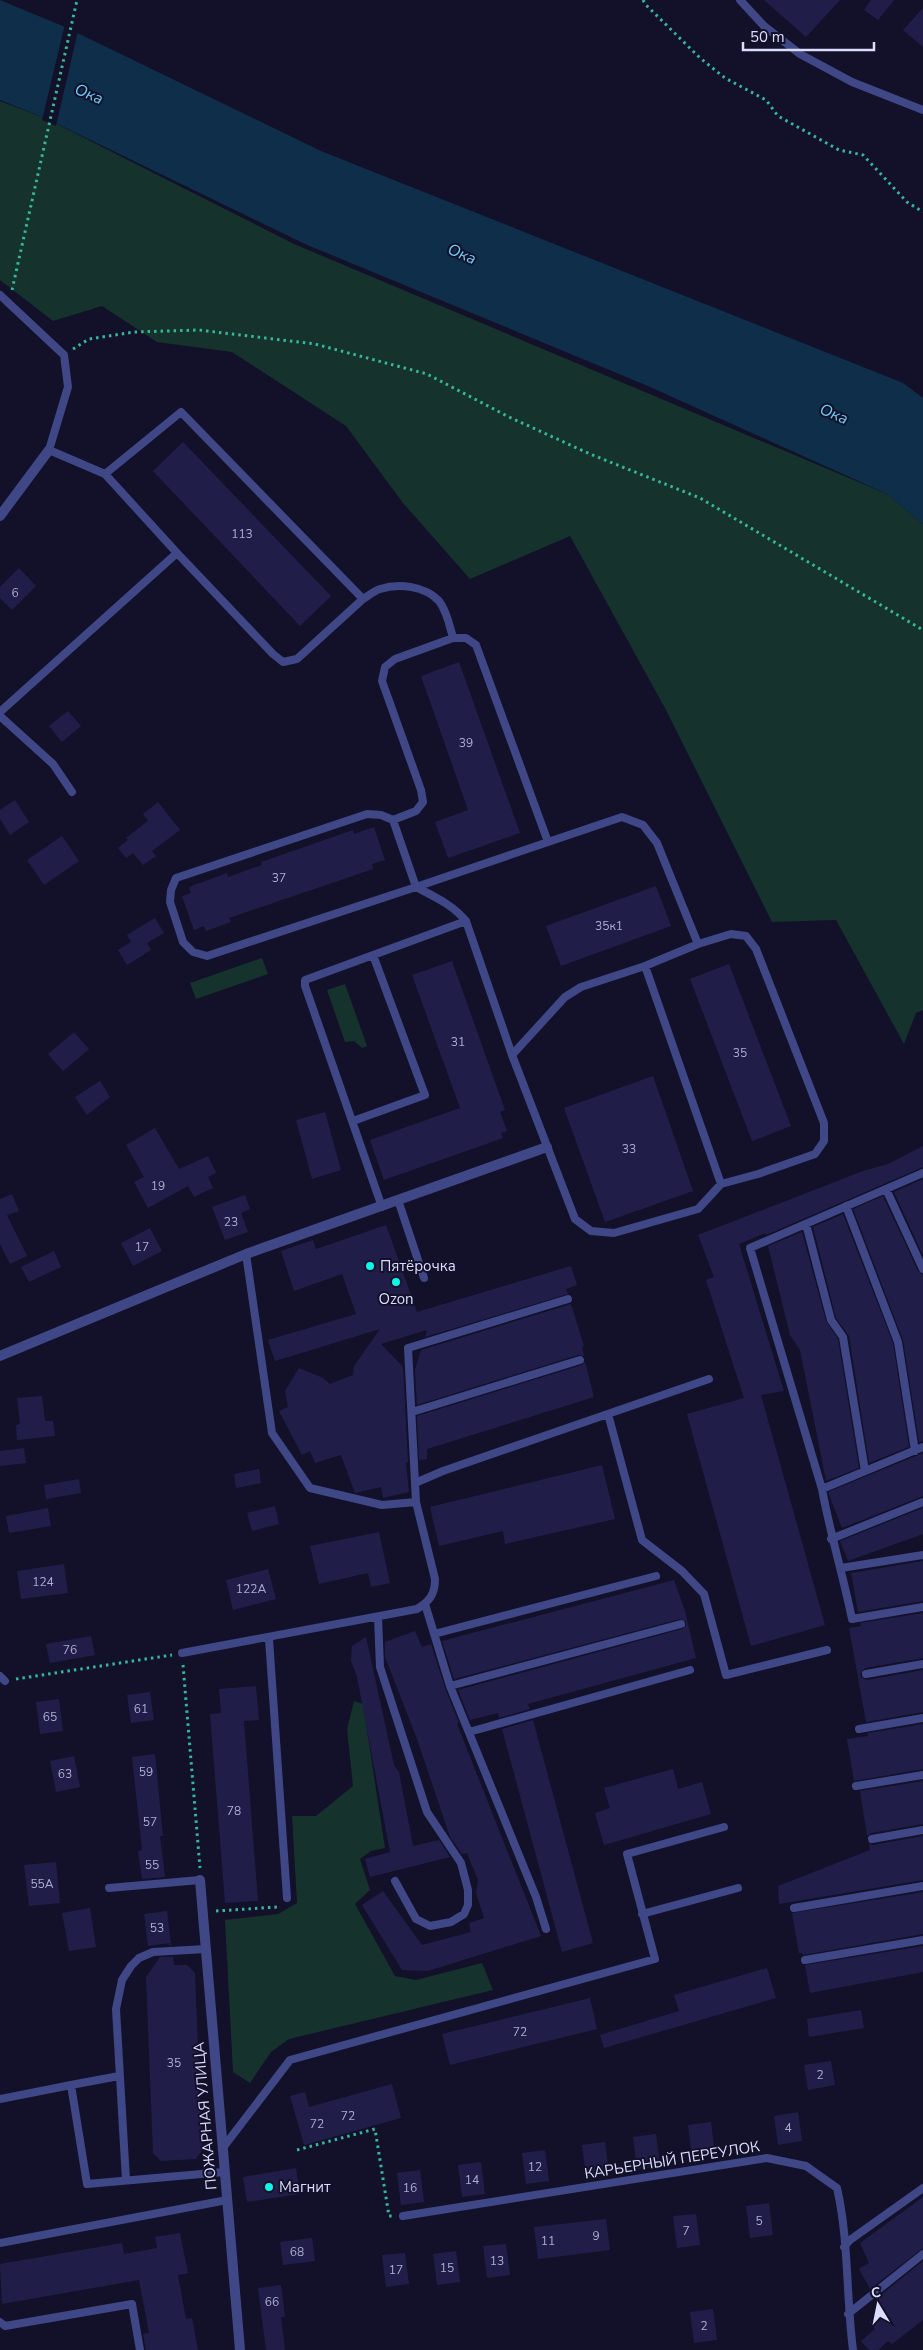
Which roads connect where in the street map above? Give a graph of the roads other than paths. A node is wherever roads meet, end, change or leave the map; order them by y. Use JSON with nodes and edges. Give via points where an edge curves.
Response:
{"nodes":[{"id":1,"x":740,"y":0,"type":"edge"},
{"id":2,"x":923,"y":110,"type":"edge"},
{"id":3,"x":0,"y":295,"type":"edge"},
{"id":4,"x":48,"y":450,"type":"junction"},
{"id":5,"x":105,"y":474,"type":"junction"},
{"id":6,"x":0,"y":516,"type":"edge"},
{"id":7,"x":177,"y":553,"type":"junction"},
{"id":8,"x":363,"y":599,"type":"junction"},
{"id":9,"x":453,"y":638,"type":"junction"},
{"id":10,"x":0,"y":712,"type":"edge"},
{"id":11,"x":3,"y":718,"type":"edge"},
{"id":12,"x":0,"y":727,"type":"edge"},
{"id":13,"x":72,"y":792,"type":"dead end"},
{"id":14,"x":393,"y":820,"type":"junction"},
{"id":15,"x":548,"y":842,"type":"junction"},
{"id":16,"x":416,"y":888,"type":"junction"},
{"id":17,"x":466,"y":921,"type":"junction"},
{"id":18,"x":698,"y":944,"type":"junction"},
{"id":19,"x":373,"y":955,"type":"junction"},
{"id":20,"x":645,"y":966,"type":"junction"},
{"id":21,"x":512,"y":1055,"type":"junction"},
{"id":22,"x":353,"y":1121,"type":"junction"},
{"id":23,"x":547,"y":1147,"type":"junction"},
{"id":24,"x":923,"y":1173,"type":"edge"},
{"id":25,"x":721,"y":1184,"type":"junction"},
{"id":26,"x":886,"y":1188,"type":"junction"},
{"id":27,"x":398,"y":1200,"type":"junction"},
{"id":28,"x":846,"y":1206,"type":"junction"},
{"id":29,"x":382,"y":1207,"type":"junction"},
{"id":30,"x":806,"y":1224,"type":"junction"},
{"id":31,"x":246,"y":1254,"type":"junction"},
{"id":32,"x":923,"y":1269,"type":"edge"},
{"id":33,"x":424,"y":1278,"type":"dead end"},
{"id":34,"x":568,"y":1299,"type":"dead end"},
{"id":35,"x":0,"y":1356,"type":"edge"},
{"id":36,"x":580,"y":1360,"type":"dead end"},
{"id":37,"x":709,"y":1379,"type":"dead end"},
{"id":38,"x":412,"y":1412,"type":"junction"},
{"id":39,"x":608,"y":1414,"type":"junction"},
{"id":40,"x":923,"y":1447,"type":"edge"},
{"id":41,"x":915,"y":1451,"type":"junction"},
{"id":42,"x":865,"y":1471,"type":"junction"},
{"id":43,"x":415,"y":1483,"type":"junction"},
{"id":44,"x":822,"y":1489,"type":"junction"},
{"id":45,"x":416,"y":1502,"type":"junction"},
{"id":46,"x":923,"y":1502,"type":"edge"},
{"id":47,"x":831,"y":1539,"type":"junction"},
{"id":48,"x":923,"y":1556,"type":"edge"},
{"id":49,"x":841,"y":1568,"type":"junction"},
{"id":50,"x":656,"y":1576,"type":"dead end"},
{"id":51,"x":425,"y":1604,"type":"junction"},
{"id":52,"x":923,"y":1607,"type":"edge"},
{"id":53,"x":378,"y":1617,"type":"junction"},
{"id":54,"x":680,"y":1624,"type":"dead end"},
{"id":55,"x":434,"y":1634,"type":"junction"},
{"id":56,"x":269,"y":1638,"type":"junction"},
{"id":57,"x":827,"y":1650,"type":"dead end"},
{"id":58,"x":182,"y":1653,"type":"road end"},
{"id":59,"x":923,"y":1664,"type":"edge"},
{"id":60,"x":690,"y":1670,"type":"dead end"},
{"id":61,"x":866,"y":1674,"type":"dead end"},
{"id":62,"x":450,"y":1686,"type":"junction"},
{"id":63,"x":923,"y":1718,"type":"edge"},
{"id":64,"x":859,"y":1729,"type":"dead end"},
{"id":65,"x":469,"y":1732,"type":"junction"},
{"id":66,"x":923,"y":1775,"type":"edge"},
{"id":67,"x":856,"y":1786,"type":"dead end"},
{"id":68,"x":724,"y":1827,"type":"dead end"},
{"id":69,"x":923,"y":1830,"type":"edge"},
{"id":70,"x":872,"y":1839,"type":"dead end"},
{"id":71,"x":200,"y":1880,"type":"joint"},
{"id":72,"x":395,"y":1881,"type":"dead end"},
{"id":73,"x":923,"y":1886,"type":"edge"},
{"id":74,"x":109,"y":1888,"type":"dead end"},
{"id":75,"x":738,"y":1888,"type":"dead end"},
{"id":76,"x":287,"y":1898,"type":"road end"},
{"id":77,"x":794,"y":1908,"type":"dead end"},
{"id":78,"x":642,"y":1914,"type":"junction"},
{"id":79,"x":546,"y":1929,"type":"dead end"},
{"id":80,"x":923,"y":1940,"type":"edge"},
{"id":81,"x":206,"y":1949,"type":"junction"},
{"id":82,"x":805,"y":1960,"type":"dead end"},
{"id":83,"x":119,"y":2076,"type":"junction"},
{"id":84,"x":71,"y":2085,"type":"junction"},
{"id":85,"x":0,"y":2099,"type":"edge"},
{"id":86,"x":222,"y":2149,"type":"junction"},
{"id":87,"x":224,"y":2172,"type":"junction"},
{"id":88,"x":126,"y":2180,"type":"junction"},
{"id":89,"x":923,"y":2188,"type":"edge"},
{"id":90,"x":227,"y":2200,"type":"junction"},
{"id":91,"x":403,"y":2216,"type":"road end"},
{"id":92,"x":0,"y":2243,"type":"edge"},
{"id":93,"x":844,"y":2247,"type":"junction"},
{"id":94,"x":923,"y":2254,"type":"edge"},
{"id":95,"x":848,"y":2314,"type":"junction"},
{"id":96,"x":0,"y":2322,"type":"edge"},
{"id":97,"x":140,"y":2350,"type":"edge"},
{"id":98,"x":240,"y":2350,"type":"edge"},
{"id":99,"x":853,"y":2350,"type":"edge"}],
"edges":[{"from":1,"to":2,"type":"lane","via":[[764,26],[800,54],[852,82]]},
{"from":3,"to":4,"type":"lane","via":[[64,355],[68,387]]},
{"from":4,"to":5,"type":"lane"},
{"from":4,"to":6,"type":"street"},
{"from":5,"to":7,"type":"lane"},
{"from":5,"to":8,"type":"lane","via":[[181,412]]},
{"from":7,"to":8,"type":"lane","via":[[283,662],[297,659]]},
{"from":7,"to":10,"type":"lane"},
{"from":8,"to":9,"type":"lane","via":[[380,589],[401,585],[423,590],[439,602]]},
{"from":9,"to":14,"type":"lane","via":[[395,659],[385,666],[382,681],[423,802],[416,811]]},
{"from":9,"to":15,"type":"lane","via":[[466,638],[476,645]]},
{"from":11,"to":12,"type":"lane"},
{"from":11,"to":13,"type":"lane","via":[[53,764]]},
{"from":14,"to":16,"type":"lane"},
{"from":14,"to":16,"type":"lane","via":[[367,814],[176,878],[170,902],[183,942],[193,952],[207,956]]},
{"from":15,"to":16,"type":"lane"},
{"from":15,"to":18,"type":"lane","via":[[622,817],[643,825],[657,843]]},
{"from":16,"to":17,"type":"lane","via":[[447,903]]},
{"from":17,"to":19,"type":"lane"},
{"from":17,"to":21,"type":"lane"},
{"from":18,"to":20,"type":"lane"},
{"from":18,"to":25,"type":"lane","via":[[731,934],[746,936],[756,949],[824,1123],[824,1141],[814,1154]]},
{"from":19,"to":22,"type":"lane","via":[[305,980],[304,986]]},
{"from":19,"to":22,"type":"lane","via":[[425,1095]]},
{"from":20,"to":21,"type":"lane","via":[[580,986],[565,997]]},
{"from":20,"to":25,"type":"lane"},
{"from":21,"to":23,"type":"lane"},
{"from":22,"to":29,"type":"lane"},
{"from":23,"to":25,"type":"lane","via":[[575,1219],[591,1231],[614,1233],[698,1209]]},
{"from":23,"to":27,"type":"street"},
{"from":24,"to":26,"type":"lane"},
{"from":26,"to":28,"type":"lane"},
{"from":26,"to":32,"type":"lane"},
{"from":27,"to":29,"type":"street"},
{"from":27,"to":33,"type":"lane"},
{"from":28,"to":30,"type":"lane"},
{"from":28,"to":41,"type":"lane","via":[[898,1342]]},
{"from":29,"to":31,"type":"street"},
{"from":30,"to":42,"type":"lane","via":[[831,1320],[843,1338]]},
{"from":30,"to":44,"type":"lane","via":[[750,1248]]},
{"from":31,"to":35,"type":"street"},
{"from":31,"to":45,"type":"lane","via":[[272,1434],[310,1488],[382,1506]]},
{"from":34,"to":38,"type":"lane","via":[[408,1348]]},
{"from":36,"to":38,"type":"lane"},
{"from":37,"to":39,"type":"lane"},
{"from":38,"to":43,"type":"lane"},
{"from":39,"to":43,"type":"lane"},
{"from":39,"to":57,"type":"lane","via":[[642,1540],[682,1571],[704,1594],[726,1675]]},
{"from":40,"to":41,"type":"lane"},
{"from":41,"to":42,"type":"lane"},
{"from":42,"to":44,"type":"lane"},
{"from":43,"to":45,"type":"lane"},
{"from":44,"to":47,"type":"lane"},
{"from":45,"to":51,"type":"lane","via":[[435,1579],[435,1590]]},
{"from":46,"to":47,"type":"lane"},
{"from":47,"to":49,"type":"lane"},
{"from":48,"to":49,"type":"lane"},
{"from":49,"to":52,"type":"lane","via":[[852,1619]]},
{"from":50,"to":55,"type":"lane"},
{"from":51,"to":53,"type":"lane","via":[[418,1609]]},
{"from":51,"to":55,"type":"lane"},
{"from":53,"to":56,"type":"lane"},
{"from":53,"to":72,"type":"lane","via":[[380,1667],[427,1812],[461,1863],[468,1905],[464,1914],[451,1922],[430,1926],[416,1919]]},
{"from":54,"to":62,"type":"lane"},
{"from":55,"to":62,"type":"lane"},
{"from":56,"to":58,"type":"lane"},
{"from":56,"to":76,"type":"lane"},
{"from":59,"to":61,"type":"lane"},
{"from":60,"to":65,"type":"lane"},
{"from":62,"to":65,"type":"lane"},
{"from":63,"to":64,"type":"lane"},
{"from":65,"to":79,"type":"lane"},
{"from":66,"to":67,"type":"lane"},
{"from":68,"to":78,"type":"lane","via":[[627,1854]]},
{"from":69,"to":70,"type":"lane"},
{"from":71,"to":74,"type":"lane"},
{"from":71,"to":81,"type":"street","name":"ПОЖАРНАЯ УЛИЦА"},
{"from":73,"to":77,"type":"lane"},
{"from":75,"to":78,"type":"lane"},
{"from":78,"to":86,"type":"lane","via":[[654,1960],[290,2060]]},
{"from":80,"to":82,"type":"lane"},
{"from":81,"to":83,"type":"lane","via":[[153,1952],[131,1966],[122,1980],[116,2010]]},
{"from":81,"to":86,"type":"street","name":"ПОЖАРНАЯ УЛИЦА"},
{"from":83,"to":84,"type":"lane"},
{"from":83,"to":88,"type":"lane"},
{"from":84,"to":85,"type":"lane"},
{"from":84,"to":88,"type":"lane","via":[[87,2184]]},
{"from":86,"to":87,"type":"street","name":"ПОЖАРНАЯ УЛИЦА"},
{"from":87,"to":88,"type":"lane"},
{"from":87,"to":90,"type":"street","name":"ПОЖАРНАЯ УЛИЦА"},
{"from":89,"to":93,"type":"lane"},
{"from":90,"to":92,"type":"lane"},
{"from":90,"to":98,"type":"street","name":"ПОЖАРНАЯ УЛИЦА"},
{"from":91,"to":93,"type":"lane","name":"КАРЬЕРНЫЙ ПЕРЕУЛОК","via":[[767,2158],[806,2166],[837,2188]]},
{"from":93,"to":95,"type":"lane","name":"КАРЬЕРНЫЙ ПЕРЕУЛОК"},
{"from":94,"to":95,"type":"lane"},
{"from":95,"to":99,"type":"lane","name":"КАРЬЕРНЫЙ ПЕРЕУЛОК"},
{"from":96,"to":97,"type":"lane","via":[[6,2326],[132,2304]]}]}
